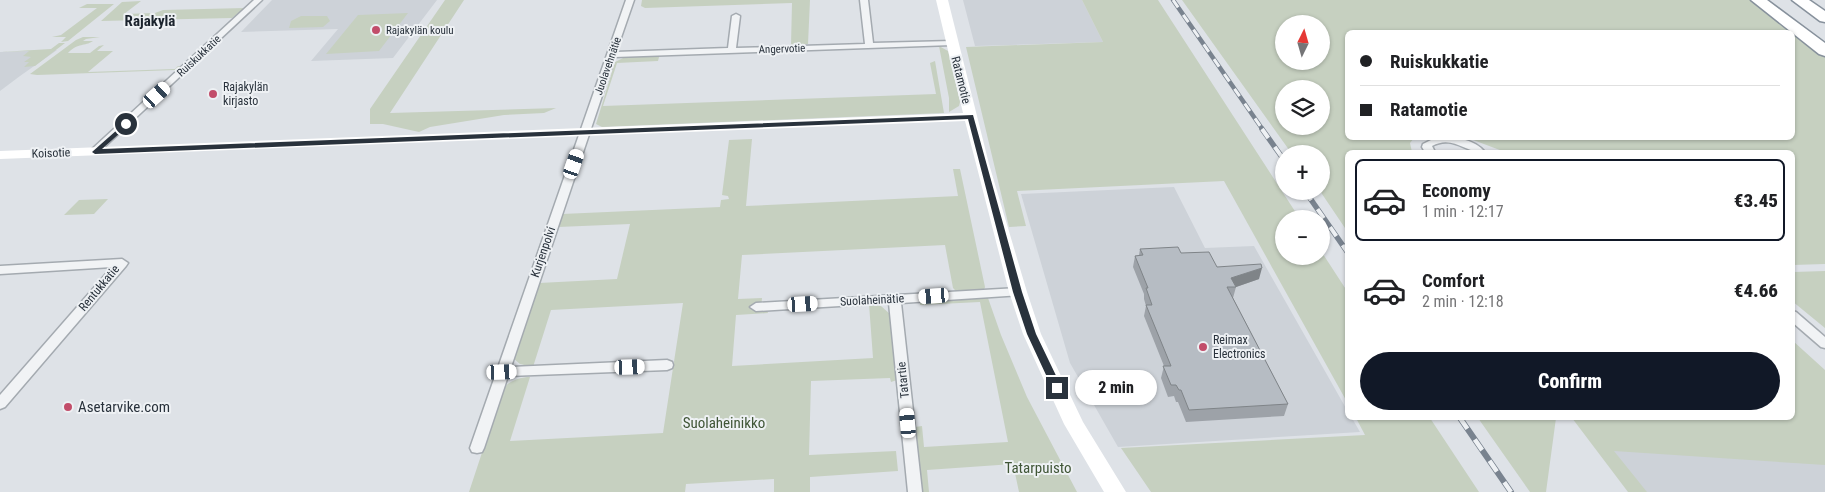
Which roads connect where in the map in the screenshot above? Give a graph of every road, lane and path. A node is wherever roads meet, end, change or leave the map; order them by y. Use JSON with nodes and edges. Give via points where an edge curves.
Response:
{"nodes":[{"id":1,"x":258,"y":0,"type":"edge"},
{"id":2,"x":630,"y":0,"type":"edge"},
{"id":3,"x":864,"y":0,"type":"edge"},
{"id":4,"x":942,"y":0,"type":"edge"},
{"id":5,"x":1758,"y":0,"type":"edge"},
{"id":6,"x":1799,"y":0,"type":"edge"},
{"id":7,"x":736,"y":16,"type":"dead end"},
{"id":8,"x":1825,"y":18,"type":"edge"},
{"id":9,"x":952,"y":42,"type":"junction"},
{"id":10,"x":869,"y":45,"type":"junction"},
{"id":11,"x":732,"y":50,"type":"junction"},
{"id":12,"x":1825,"y":51,"type":"edge"},
{"id":13,"x":612,"y":55,"type":"junction"},
{"id":14,"x":970,"y":117,"type":"junction"},
{"id":15,"x":584,"y":132,"type":"junction"},
{"id":16,"x":1440,"y":140,"type":"edge"},
{"id":17,"x":1449,"y":140,"type":"edge"},
{"id":18,"x":1429,"y":150,"type":"edge"},
{"id":19,"x":1477,"y":150,"type":"edge"},
{"id":20,"x":95,"y":152,"type":"junction"},
{"id":21,"x":0,"y":155,"type":"edge"},
{"id":22,"x":0,"y":270,"type":"edge"},
{"id":23,"x":1018,"y":292,"type":"junction"},
{"id":24,"x":895,"y":299,"type":"junction"},
{"id":25,"x":756,"y":307,"type":"dead end"},
{"id":26,"x":1795,"y":318,"type":"edge"},
{"id":27,"x":1825,"y":344,"type":"edge"},
{"id":28,"x":667,"y":365,"type":"dead end"},
{"id":29,"x":502,"y":372,"type":"junction"},
{"id":30,"x":0,"y":404,"type":"edge"},
{"id":31,"x":477,"y":448,"type":"dead end"},
{"id":32,"x":915,"y":492,"type":"edge"},
{"id":33,"x":1115,"y":492,"type":"edge"}],
"edges":[{"from":1,"to":20,"type":"street","name":"Ruiskukkatie"},
{"from":2,"to":13,"type":"street","name":"Juolavehnätie"},
{"from":3,"to":10,"type":"street"},
{"from":4,"to":9,"type":"street","name":"Ratamotie"},
{"from":5,"to":12,"type":"highway"},
{"from":6,"to":8,"type":"highway"},
{"from":7,"to":11,"type":"street"},
{"from":9,"to":10,"type":"street","name":"Angervotie"},
{"from":9,"to":14,"type":"street","name":"Ratamotie"},
{"from":10,"to":11,"type":"street","name":"Angervotie"},
{"from":11,"to":13,"type":"street","name":"Angervotie"},
{"from":13,"to":15,"type":"street","name":"Juolavehnätie"},
{"from":14,"to":15,"type":"street","name":"Koisotie"},
{"from":14,"to":23,"type":"street","name":"Ratamotie"},
{"from":15,"to":20,"type":"street","name":"Koisotie"},
{"from":15,"to":29,"type":"street","name":"Kurjenpolvi"},
{"from":16,"to":18,"type":"street","via":[[1428,144]]},
{"from":17,"to":19,"type":"street","via":[[1466,143]]},
{"from":20,"to":21,"type":"street","name":"Koisotie"},
{"from":22,"to":30,"type":"street","name":"Rentukkatie","via":[[122,263]]},
{"from":23,"to":24,"type":"street","name":"Suolaheinätie"},
{"from":23,"to":33,"type":"street","name":"Ratamotie","via":[[1032,334],[1074,424]]},
{"from":24,"to":25,"type":"street","name":"Suolaheinätie"},
{"from":24,"to":32,"type":"street","name":"Tatartie"},
{"from":26,"to":27,"type":"street"},
{"from":28,"to":29,"type":"street"},
{"from":29,"to":31,"type":"street","name":"Kurjenpolvi"}]}
